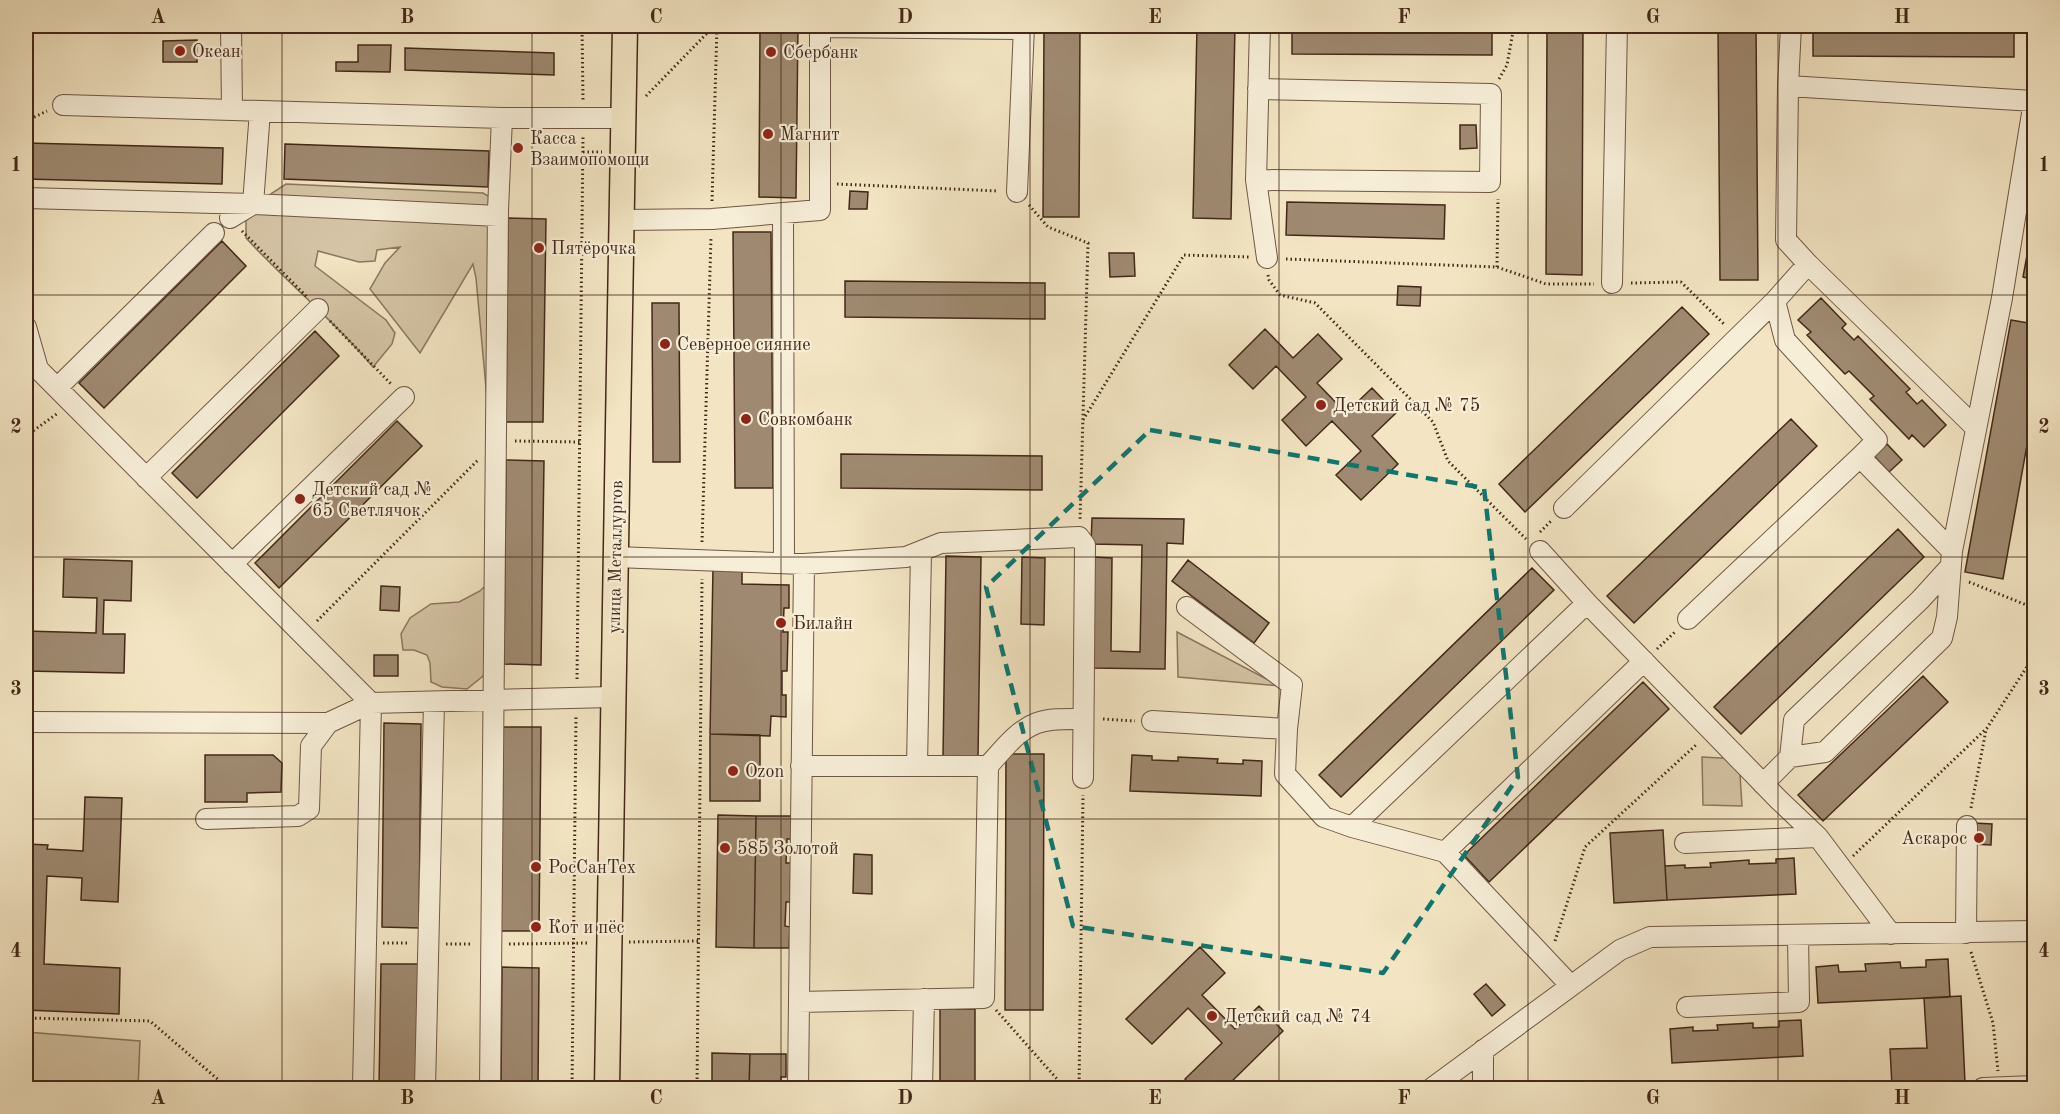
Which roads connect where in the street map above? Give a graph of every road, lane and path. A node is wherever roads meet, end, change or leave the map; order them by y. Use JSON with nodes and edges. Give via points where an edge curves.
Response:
{"nodes":[{"id":1,"x":231,"y":26,"type":"edge"},
{"id":2,"x":582,"y":26,"type":"edge"},
{"id":3,"x":625,"y":26,"type":"edge"},
{"id":4,"x":714,"y":26,"type":"edge"},
{"id":5,"x":819,"y":26,"type":"edge"},
{"id":6,"x":1260,"y":26,"type":"edge"},
{"id":7,"x":1514,"y":26,"type":"edge"},
{"id":8,"x":1617,"y":26,"type":"edge"},
{"id":9,"x":1791,"y":26,"type":"edge"},
{"id":10,"x":1024,"y":27,"type":"edge"},
{"id":11,"x":1788,"y":86,"type":"junction"},
{"id":12,"x":1258,"y":89,"type":"junction"},
{"id":13,"x":1491,"y":94,"type":"junction"},
{"id":14,"x":2034,"y":101,"type":"edge"},
{"id":15,"x":63,"y":105,"type":"dead end"},
{"id":16,"x":646,"y":105,"type":"dead end"},
{"id":17,"x":232,"y":110,"type":"junction"},
{"id":18,"x":260,"y":111,"type":"junction"},
{"id":19,"x":502,"y":118,"type":"junction"},
{"id":20,"x":623,"y":118,"type":"junction"},
{"id":21,"x":584,"y":119,"type":"junction"},
{"id":22,"x":583,"y":152,"type":"junction"},
{"id":23,"x":623,"y":152,"type":"junction"},
{"id":24,"x":1256,"y":180,"type":"junction"},
{"id":25,"x":1490,"y":182,"type":"junction"},
{"id":26,"x":820,"y":183,"type":"junction"},
{"id":27,"x":1017,"y":192,"type":"junction"},
{"id":28,"x":26,"y":198,"type":"edge"},
{"id":29,"x":253,"y":204,"type":"junction"},
{"id":30,"x":783,"y":215,"type":"junction"},
{"id":31,"x":498,"y":216,"type":"junction"},
{"id":32,"x":230,"y":218,"type":"dead end"},
{"id":33,"x":623,"y":220,"type":"junction"},
{"id":34,"x":214,"y":233,"type":"dead end"},
{"id":35,"x":1267,"y":258,"type":"junction"},
{"id":36,"x":1808,"y":264,"type":"junction"},
{"id":37,"x":1497,"y":267,"type":"junction"},
{"id":38,"x":1612,"y":283,"type":"junction"},
{"id":39,"x":1775,"y":301,"type":"junction"},
{"id":40,"x":318,"y":309,"type":"dead end"},
{"id":41,"x":26,"y":327,"type":"edge"},
{"id":42,"x":1737,"y":338,"type":"junction"},
{"id":43,"x":57,"y":388,"type":"junction"},
{"id":44,"x":404,"y":397,"type":"dead end"},
{"id":45,"x":72,"y":404,"type":"junction"},
{"id":46,"x":1083,"y":420,"type":"junction"},
{"id":47,"x":1976,"y":427,"type":"junction"},
{"id":48,"x":26,"y":436,"type":"edge"},
{"id":49,"x":496,"y":441,"type":"junction"},
{"id":50,"x":580,"y":442,"type":"junction"},
{"id":51,"x":1860,"y":457,"type":"junction"},
{"id":52,"x":146,"y":478,"type":"junction"},
{"id":53,"x":1564,"y":508,"type":"joint"},
{"id":54,"x":1079,"y":537,"type":"junction"},
{"id":55,"x":1535,"y":547,"type":"junction"},
{"id":56,"x":921,"y":550,"type":"junction"},
{"id":57,"x":615,"y":557,"type":"junction"},
{"id":58,"x":784,"y":563,"type":"junction"},
{"id":59,"x":232,"y":564,"type":"junction"},
{"id":60,"x":804,"y":564,"type":"junction"},
{"id":61,"x":1951,"y":564,"type":"junction"},
{"id":62,"x":1587,"y":603,"type":"junction"},
{"id":63,"x":1187,"y":607,"type":"dead end"},
{"id":64,"x":2034,"y":608,"type":"edge"},
{"id":65,"x":1688,"y":619,"type":"joint"},
{"id":66,"x":303,"y":635,"type":"junction"},
{"id":67,"x":2034,"y":656,"type":"edge"},
{"id":68,"x":1644,"y":661,"type":"junction"},
{"id":69,"x":612,"y":698,"type":"junction"},
{"id":70,"x":577,"y":699,"type":"junction"},
{"id":71,"x":494,"y":700,"type":"junction"},
{"id":72,"x":434,"y":702,"type":"junction"},
{"id":73,"x":371,"y":703,"type":"junction"},
{"id":74,"x":1083,"y":719,"type":"junction"},
{"id":75,"x":26,"y":722,"type":"edge"},
{"id":76,"x":1152,"y":722,"type":"joint"},
{"id":77,"x":328,"y":723,"type":"junction"},
{"id":78,"x":1987,"y":728,"type":"junction"},
{"id":79,"x":1287,"y":729,"type":"junction"},
{"id":80,"x":1711,"y":730,"type":"junction"},
{"id":81,"x":1790,"y":757,"type":"junction"},
{"id":82,"x":801,"y":766,"type":"junction"},
{"id":83,"x":917,"y":766,"type":"junction"},
{"id":84,"x":988,"y":766,"type":"junction"},
{"id":85,"x":1083,"y":778,"type":"joint"},
{"id":86,"x":1763,"y":784,"type":"junction"},
{"id":87,"x":206,"y":819,"type":"dead end"},
{"id":88,"x":1967,"y":826,"type":"joint"},
{"id":89,"x":1352,"y":827,"type":"junction"},
{"id":90,"x":1818,"y":837,"type":"junction"},
{"id":91,"x":1685,"y":843,"type":"dead end"},
{"id":92,"x":1445,"y":852,"type":"junction"},
{"id":93,"x":1841,"y":867,"type":"junction"},
{"id":94,"x":2034,"y":931,"type":"edge"},
{"id":95,"x":1966,"y":933,"type":"junction"},
{"id":96,"x":1891,"y":934,"type":"junction"},
{"id":97,"x":1798,"y":935,"type":"junction"},
{"id":98,"x":698,"y":941,"type":"dead end"},
{"id":99,"x":609,"y":942,"type":"junction"},
{"id":100,"x":366,"y":943,"type":"junction"},
{"id":101,"x":428,"y":944,"type":"junction"},
{"id":102,"x":490,"y":944,"type":"junction"},
{"id":103,"x":574,"y":944,"type":"junction"},
{"id":104,"x":1549,"y":962,"type":"junction"},
{"id":105,"x":1571,"y":986,"type":"junction"},
{"id":106,"x":984,"y":998,"type":"junction"},
{"id":107,"x":924,"y":999,"type":"junction"},
{"id":108,"x":799,"y":1002,"type":"junction"},
{"id":109,"x":1687,"y":1007,"type":"dead end"},
{"id":110,"x":26,"y":1018,"type":"edge"},
{"id":111,"x":1483,"y":1050,"type":"junction"},
{"id":112,"x":2034,"y":1086,"type":"edge"},
{"id":113,"x":1991,"y":1088,"type":"edge"},
{"id":114,"x":228,"y":1089,"type":"edge"},
{"id":115,"x":363,"y":1089,"type":"edge"},
{"id":116,"x":425,"y":1089,"type":"edge"},
{"id":117,"x":490,"y":1089,"type":"edge"},
{"id":118,"x":572,"y":1089,"type":"edge"},
{"id":119,"x":607,"y":1089,"type":"edge"},
{"id":120,"x":798,"y":1089,"type":"edge"},
{"id":121,"x":922,"y":1089,"type":"edge"},
{"id":122,"x":1065,"y":1089,"type":"edge"},
{"id":123,"x":1080,"y":1089,"type":"edge"},
{"id":124,"x":1432,"y":1089,"type":"edge"},
{"id":125,"x":1483,"y":1089,"type":"edge"}],
"edges":[{"from":1,"to":17,"type":"street"},
{"from":2,"to":21,"type":"path"},
{"from":3,"to":20,"type":"main road","name":"улица Металлургов"},
{"from":4,"to":16,"type":"path","via":[[646,94]]},
{"from":5,"to":10,"type":"street"},
{"from":5,"to":26,"type":"street"},
{"from":6,"to":12,"type":"street"},
{"from":7,"to":13,"type":"path","via":[[1507,65]]},
{"from":8,"to":38,"type":"street"},
{"from":9,"to":11,"type":"street"},
{"from":10,"to":27,"type":"street"},
{"from":11,"to":14,"type":"street"},
{"from":11,"to":36,"type":"street","via":[[1786,240]]},
{"from":12,"to":13,"type":"street"},
{"from":12,"to":24,"type":"street"},
{"from":13,"to":25,"type":"street"},
{"from":14,"to":47,"type":"street","via":[[2002,298]]},
{"from":15,"to":17,"type":"street"},
{"from":17,"to":18,"type":"street"},
{"from":18,"to":19,"type":"street"},
{"from":18,"to":29,"type":"street"},
{"from":19,"to":21,"type":"street"},
{"from":19,"to":31,"type":"street"},
{"from":20,"to":21,"type":"street"},
{"from":20,"to":23,"type":"main road","name":"улица Металлургов"},
{"from":21,"to":22,"type":"path"},
{"from":22,"to":23,"type":"path"},
{"from":22,"to":50,"type":"path"},
{"from":23,"to":33,"type":"main road","name":"улица Металлургов"},
{"from":24,"to":25,"type":"street"},
{"from":24,"to":35,"type":"street"},
{"from":25,"to":37,"type":"path","via":[[1498,193]]},
{"from":26,"to":27,"type":"path"},
{"from":26,"to":30,"type":"street","via":[[820,210]]},
{"from":27,"to":46,"type":"path","via":[[1048,227],[1088,243]]},
{"from":28,"to":29,"type":"street"},
{"from":29,"to":31,"type":"street"},
{"from":29,"to":32,"type":"street"},
{"from":30,"to":33,"type":"street"},
{"from":30,"to":58,"type":"street"},
{"from":31,"to":49,"type":"street"},
{"from":33,"to":57,"type":"main road","name":"улица Металлургов"},
{"from":34,"to":43,"type":"street"},
{"from":35,"to":37,"type":"path"},
{"from":35,"to":46,"type":"path","via":[[1184,255]]},
{"from":35,"to":55,"type":"path","via":[[1269,280],[1280,295],[1315,303],[1433,422],[1448,461]]},
{"from":36,"to":39,"type":"street"},
{"from":36,"to":47,"type":"street"},
{"from":37,"to":38,"type":"path","via":[[1546,284]]},
{"from":38,"to":42,"type":"path","via":[[1681,282]]},
{"from":39,"to":42,"type":"street"},
{"from":39,"to":51,"type":"street","via":[[1785,340],[1877,440]]},
{"from":40,"to":52,"type":"street"},
{"from":41,"to":43,"type":"street","via":[[38,369]]},
{"from":42,"to":53,"type":"street"},
{"from":43,"to":45,"type":"street"},
{"from":44,"to":59,"type":"street"},
{"from":45,"to":48,"type":"path"},
{"from":45,"to":52,"type":"street"},
{"from":46,"to":54,"type":"path"},
{"from":47,"to":61,"type":"street"},
{"from":49,"to":50,"type":"path"},
{"from":49,"to":66,"type":"path"},
{"from":49,"to":71,"type":"street"},
{"from":50,"to":70,"type":"path"},
{"from":51,"to":61,"type":"street"},
{"from":51,"to":65,"type":"street"},
{"from":52,"to":59,"type":"street"},
{"from":53,"to":55,"type":"path"},
{"from":54,"to":56,"type":"street","via":[[940,543]]},
{"from":54,"to":74,"type":"street","via":[[1085,544]]},
{"from":55,"to":62,"type":"street"},
{"from":56,"to":60,"type":"street","via":[[906,557]]},
{"from":56,"to":83,"type":"street"},
{"from":57,"to":58,"type":"street"},
{"from":57,"to":69,"type":"main road","name":"улица Металлургов"},
{"from":58,"to":60,"type":"street"},
{"from":59,"to":66,"type":"street"},
{"from":60,"to":82,"type":"street"},
{"from":61,"to":64,"type":"path"},
{"from":61,"to":81,"type":"street","via":[[1920,600],[1794,720]]},
{"from":61,"to":81,"type":"street","via":[[1947,617],[1941,638],[1825,752]]},
{"from":62,"to":68,"type":"street"},
{"from":62,"to":89,"type":"street"},
{"from":63,"to":79,"type":"street","via":[[1292,685]]},
{"from":65,"to":68,"type":"path"},
{"from":66,"to":73,"type":"street"},
{"from":67,"to":78,"type":"path"},
{"from":68,"to":80,"type":"street"},
{"from":68,"to":92,"type":"street"},
{"from":69,"to":70,"type":"street"},
{"from":69,"to":99,"type":"main road","name":"улица Металлургов"},
{"from":70,"to":71,"type":"street"},
{"from":70,"to":103,"type":"path"},
{"from":71,"to":72,"type":"street"},
{"from":71,"to":102,"type":"street"},
{"from":72,"to":73,"type":"street"},
{"from":72,"to":101,"type":"street"},
{"from":73,"to":77,"type":"street"},
{"from":73,"to":100,"type":"street"},
{"from":74,"to":76,"type":"path"},
{"from":74,"to":84,"type":"street","via":[[1035,723]]},
{"from":74,"to":85,"type":"street"},
{"from":75,"to":77,"type":"street"},
{"from":76,"to":79,"type":"street"},
{"from":77,"to":87,"type":"street","via":[[311,746],[309,809],[298,816]]},
{"from":78,"to":88,"type":"path"},
{"from":78,"to":93,"type":"path"},
{"from":79,"to":89,"type":"street","via":[[1285,774],[1324,817]]},
{"from":80,"to":86,"type":"street"},
{"from":80,"to":104,"type":"path","via":[[1585,847]]},
{"from":81,"to":86,"type":"street"},
{"from":82,"to":83,"type":"street"},
{"from":82,"to":108,"type":"street"},
{"from":83,"to":84,"type":"street"},
{"from":84,"to":106,"type":"street"},
{"from":85,"to":123,"type":"path"},
{"from":86,"to":90,"type":"street"},
{"from":88,"to":95,"type":"street"},
{"from":89,"to":92,"type":"street"},
{"from":90,"to":91,"type":"street"},
{"from":90,"to":93,"type":"street"},
{"from":92,"to":104,"type":"street"},
{"from":93,"to":96,"type":"street"},
{"from":94,"to":95,"type":"street"},
{"from":95,"to":96,"type":"street"},
{"from":95,"to":113,"type":"path","via":[[1993,1023]]},
{"from":96,"to":97,"type":"street"},
{"from":97,"to":105,"type":"street","via":[[1650,937],[1620,950]]},
{"from":97,"to":109,"type":"street","via":[[1799,1002]]},
{"from":98,"to":99,"type":"path"},
{"from":99,"to":103,"type":"path"},
{"from":99,"to":119,"type":"main road","name":"улица Металлургов"},
{"from":100,"to":101,"type":"path"},
{"from":100,"to":115,"type":"street"},
{"from":101,"to":102,"type":"path"},
{"from":101,"to":116,"type":"street"},
{"from":102,"to":103,"type":"path"},
{"from":102,"to":117,"type":"street"},
{"from":103,"to":118,"type":"path"},
{"from":104,"to":105,"type":"street"},
{"from":105,"to":111,"type":"street"},
{"from":106,"to":107,"type":"street"},
{"from":106,"to":122,"type":"path"},
{"from":107,"to":108,"type":"street"},
{"from":107,"to":121,"type":"street"},
{"from":108,"to":120,"type":"street"},
{"from":110,"to":114,"type":"path","via":[[150,1021]]},
{"from":111,"to":124,"type":"street"},
{"from":111,"to":125,"type":"street"},
{"from":112,"to":113,"type":"street"}]}
